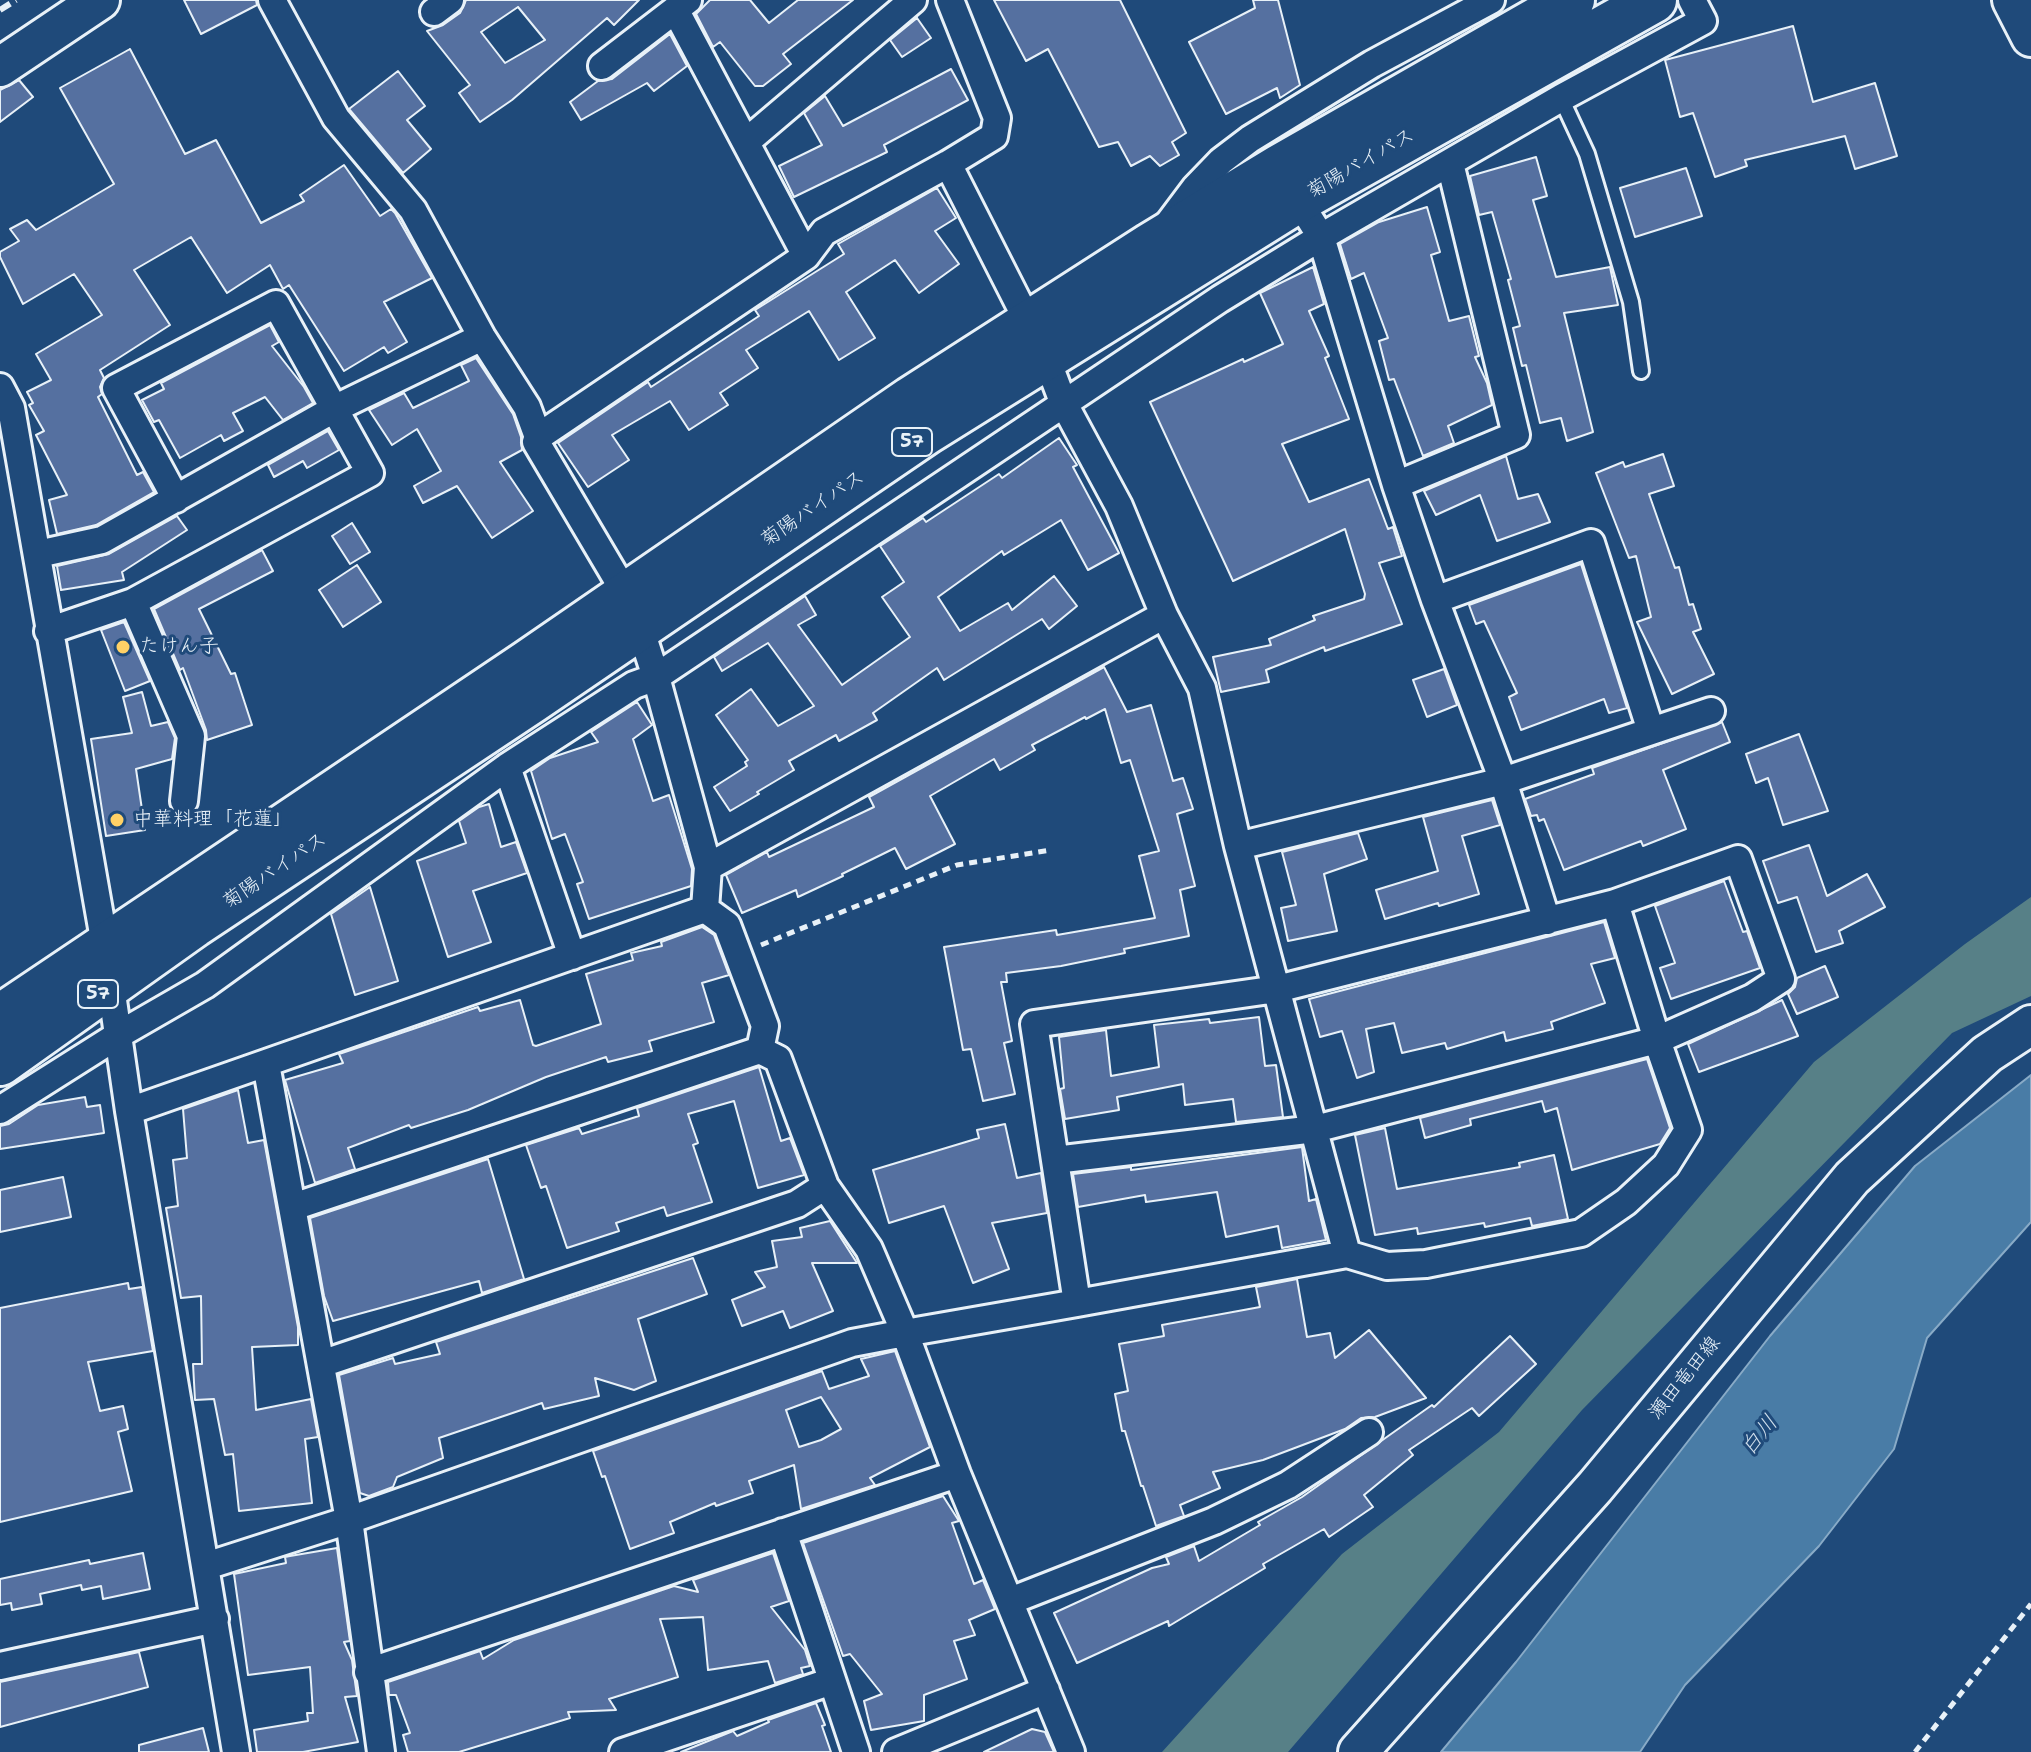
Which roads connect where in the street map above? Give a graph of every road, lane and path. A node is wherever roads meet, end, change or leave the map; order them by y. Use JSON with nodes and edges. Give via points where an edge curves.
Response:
{"nodes":[{"id":1,"x":100,"y":0,"type":"edge"},
{"id":2,"x":272,"y":0,"type":"edge"},
{"id":3,"x":913,"y":0,"type":"edge"},
{"id":4,"x":950,"y":0,"type":"edge"},
{"id":5,"x":1491,"y":0,"type":"edge"},
{"id":6,"x":1572,"y":0,"type":"edge"},
{"id":7,"x":1654,"y":0,"type":"edge"},
{"id":8,"x":1692,"y":0,"type":"edge"},
{"id":9,"x":2012,"y":0,"type":"edge"},
{"id":10,"x":683,"y":5,"type":"edge"},
{"id":11,"x":2031,"y":37,"type":"edge"},
{"id":12,"x":602,"y":66,"type":"dead end"},
{"id":13,"x":0,"y":67,"type":"edge"},
{"id":14,"x":1382,"y":82,"type":"junction"},
{"id":15,"x":1561,"y":98,"type":"junction"},
{"id":16,"x":746,"y":142,"type":"junction"},
{"id":17,"x":1450,"y":163,"type":"junction"},
{"id":18,"x":948,"y":164,"type":"junction"},
{"id":19,"x":1298,"y":200,"type":"junction"},
{"id":20,"x":1321,"y":237,"type":"junction"},
{"id":21,"x":806,"y":256,"type":"junction"},
{"id":22,"x":482,"y":337,"type":"junction"},
{"id":23,"x":1038,"y":341,"type":"junction"},
{"id":24,"x":1641,"y":371,"type":"dead end"},
{"id":25,"x":0,"y":387,"type":"edge"},
{"id":26,"x":1063,"y":402,"type":"junction"},
{"id":27,"x":336,"y":408,"type":"junction"},
{"id":28,"x":538,"y":437,"type":"junction"},
{"id":29,"x":1396,"y":485,"type":"junction"},
{"id":30,"x":176,"y":499,"type":"junction"},
{"id":31,"x":38,"y":554,"type":"junction"},
{"id":32,"x":1435,"y":600,"type":"junction"},
{"id":33,"x":133,"y":602,"type":"junction"},
{"id":34,"x":633,"y":611,"type":"junction"},
{"id":35,"x":1164,"y":615,"type":"junction"},
{"id":36,"x":48,"y":631,"type":"junction"},
{"id":37,"x":656,"y":677,"type":"junction"},
{"id":38,"x":1711,"y":711,"type":"dead end"},
{"id":39,"x":1651,"y":731,"type":"junction"},
{"id":40,"x":507,"y":767,"type":"junction"},
{"id":41,"x":1503,"y":781,"type":"junction"},
{"id":42,"x":184,"y":801,"type":"dead end"},
{"id":43,"x":1238,"y":846,"type":"junction"},
{"id":44,"x":1051,"y":850,"type":"dead end"},
{"id":45,"x":708,"y":867,"type":"junction"},
{"id":46,"x":1615,"y":903,"type":"junction"},
{"id":47,"x":705,"y":909,"type":"junction"},
{"id":48,"x":1547,"y":921,"type":"junction"},
{"id":49,"x":738,"y":955,"type":"junction"},
{"id":50,"x":572,"y":956,"type":"junction"},
{"id":51,"x":108,"y":965,"type":"junction"},
{"id":52,"x":1277,"y":989,"type":"junction"},
{"id":53,"x":0,"y":1017,"type":"edge"},
{"id":54,"x":2031,"y":1025,"type":"edge"},
{"id":55,"x":120,"y":1034,"type":"junction"},
{"id":56,"x":1657,"y":1040,"type":"junction"},
{"id":57,"x":760,"y":1050,"type":"junction"},
{"id":58,"x":0,"y":1063,"type":"edge"},
{"id":59,"x":266,"y":1064,"type":"junction"},
{"id":60,"x":0,"y":1110,"type":"edge"},
{"id":61,"x":129,"y":1111,"type":"junction"},
{"id":62,"x":1315,"y":1129,"type":"junction"},
{"id":63,"x":1055,"y":1160,"type":"junction"},
{"id":64,"x":825,"y":1186,"type":"junction"},
{"id":65,"x":293,"y":1207,"type":"junction"},
{"id":66,"x":1347,"y":1254,"type":"junction"},
{"id":67,"x":1077,"y":1303,"type":"junction"},
{"id":68,"x":905,"y":1333,"type":"junction"},
{"id":69,"x":321,"y":1364,"type":"junction"},
{"id":70,"x":1369,"y":1432,"type":"dead end"},
{"id":71,"x":957,"y":1474,"type":"junction"},
{"id":72,"x":349,"y":1520,"type":"junction"},
{"id":73,"x":783,"y":1532,"type":"junction"},
{"id":74,"x":206,"y":1566,"type":"junction"},
{"id":75,"x":1010,"y":1601,"type":"junction"},
{"id":76,"x":2031,"y":1604,"type":"edge"},
{"id":77,"x":215,"y":1619,"type":"junction"},
{"id":78,"x":0,"y":1666,"type":"edge"},
{"id":79,"x":368,"y":1672,"type":"junction"},
{"id":80,"x":832,"y":1681,"type":"junction"},
{"id":81,"x":1046,"y":1690,"type":"junction"},
{"id":82,"x":236,"y":1752,"type":"edge"},
{"id":83,"x":381,"y":1752,"type":"edge"},
{"id":84,"x":623,"y":1752,"type":"edge"},
{"id":85,"x":856,"y":1752,"type":"edge"},
{"id":86,"x":896,"y":1752,"type":"edge"},
{"id":87,"x":1071,"y":1752,"type":"edge"},
{"id":88,"x":1358,"y":1752,"type":"edge"},
{"id":89,"x":1915,"y":1752,"type":"edge"}],
"edges":[{"from":1,"to":13,"type":"main road"},
{"from":2,"to":22,"type":"street","via":[[336,118],[413,210]]},
{"from":3,"to":16,"type":"street"},
{"from":4,"to":18,"type":"street","via":[[997,118],[994,136]]},
{"from":5,"to":14,"type":"street"},
{"from":6,"to":14,"type":"highway","name":"菊陽バイパス","number":"57"},
{"from":7,"to":19,"type":"highway","name":"菊陽バイパス","number":"57"},
{"from":8,"to":15,"type":"street","via":[[1703,21]]},
{"from":9,"to":11,"type":"main road"},
{"from":10,"to":12,"type":"street"},
{"from":10,"to":16,"type":"street"},
{"from":14,"to":23,"type":"highway","name":"菊陽バイパス","number":"57","via":[[1151,245]]},
{"from":15,"to":17,"type":"street"},
{"from":15,"to":24,"type":"lane","via":[[1587,154],[1631,302]]},
{"from":16,"to":21,"type":"street"},
{"from":17,"to":20,"type":"street"},
{"from":17,"to":29,"type":"street","via":[[1516,435]]},
{"from":18,"to":21,"type":"street","via":[[824,232]]},
{"from":18,"to":23,"type":"street"},
{"from":19,"to":20,"type":"street"},
{"from":19,"to":23,"type":"highway","name":"菊陽バイパス","number":"57"},
{"from":20,"to":26,"type":"street"},
{"from":20,"to":29,"type":"street"},
{"from":21,"to":28,"type":"street"},
{"from":22,"to":27,"type":"street"},
{"from":22,"to":28,"type":"street","via":[[527,407]]},
{"from":23,"to":26,"type":"street"},
{"from":23,"to":34,"type":"highway","name":"菊陽バイパス","number":"57","via":[[911,399]]},
{"from":25,"to":31,"type":"street","via":[[11,408]]},
{"from":26,"to":35,"type":"street","via":[[1119,506]]},
{"from":26,"to":37,"type":"street"},
{"from":27,"to":30,"type":"street"},
{"from":27,"to":30,"type":"street","via":[[276,304],[116,388]]},
{"from":27,"to":33,"type":"street","via":[[370,473]]},
{"from":28,"to":34,"type":"street","via":[[536,442]]},
{"from":29,"to":32,"type":"street"},
{"from":30,"to":31,"type":"street","via":[[102,540]]},
{"from":31,"to":36,"type":"street"},
{"from":32,"to":39,"type":"street","via":[[1591,543]]},
{"from":32,"to":41,"type":"street"},
{"from":33,"to":36,"type":"street"},
{"from":33,"to":42,"type":"street","via":[[191,736]]},
{"from":34,"to":37,"type":"street"},
{"from":34,"to":51,"type":"highway","name":"菊陽バイパス","number":"57"},
{"from":35,"to":43,"type":"street","via":[[1202,688]]},
{"from":35,"to":45,"type":"street"},
{"from":36,"to":51,"type":"street"},
{"from":37,"to":40,"type":"street","via":[[634,685]]},
{"from":37,"to":45,"type":"street"},
{"from":38,"to":39,"type":"street"},
{"from":39,"to":41,"type":"street"},
{"from":40,"to":50,"type":"street"},
{"from":40,"to":55,"type":"street","via":[[205,985]]},
{"from":41,"to":43,"type":"street"},
{"from":41,"to":48,"type":"street"},
{"from":43,"to":52,"type":"street"},
{"from":44,"to":49,"type":"path","via":[[957,865]]},
{"from":45,"to":47,"type":"street"},
{"from":46,"to":48,"type":"street"},
{"from":46,"to":56,"type":"street"},
{"from":46,"to":56,"type":"street","via":[[1738,859],[1781,979],[1752,998]]},
{"from":47,"to":49,"type":"street","via":[[727,925]]},
{"from":47,"to":50,"type":"street"},
{"from":48,"to":52,"type":"street"},
{"from":49,"to":57,"type":"street","via":[[765,1026]]},
{"from":50,"to":59,"type":"street"},
{"from":51,"to":53,"type":"highway","name":"菊陽バイパス","number":"57"},
{"from":51,"to":55,"type":"street"},
{"from":51,"to":58,"type":"highway","name":"菊陽バイパス","number":"57"},
{"from":52,"to":62,"type":"street"},
{"from":52,"to":63,"type":"street","via":[[1034,1024]]},
{"from":54,"to":88,"type":"main road","name":"瀬田竜田線","via":[[1987,1054],[1852,1178],[1595,1487]]},
{"from":55,"to":60,"type":"street"},
{"from":55,"to":61,"type":"street"},
{"from":56,"to":62,"type":"street"},
{"from":56,"to":66,"type":"street","via":[[1688,1130],[1666,1165],[1626,1202],[1581,1233],[1426,1264],[1387,1266]]},
{"from":57,"to":64,"type":"street","via":[[778,1059]]},
{"from":57,"to":65,"type":"street"},
{"from":59,"to":61,"type":"street"},
{"from":59,"to":65,"type":"street"},
{"from":61,"to":74,"type":"street"},
{"from":62,"to":63,"type":"street"},
{"from":62,"to":66,"type":"street"},
{"from":63,"to":67,"type":"street"},
{"from":64,"to":68,"type":"street","via":[[869,1249]]},
{"from":64,"to":69,"type":"street","via":[[797,1204]]},
{"from":65,"to":69,"type":"street"},
{"from":66,"to":67,"type":"street"},
{"from":67,"to":68,"type":"street"},
{"from":68,"to":71,"type":"street"},
{"from":68,"to":72,"type":"street","via":[[852,1343]]},
{"from":69,"to":72,"type":"street"},
{"from":70,"to":75,"type":"street","via":[[1288,1485],[1214,1521]]},
{"from":71,"to":73,"type":"street"},
{"from":71,"to":75,"type":"street"},
{"from":72,"to":74,"type":"street"},
{"from":72,"to":79,"type":"street"},
{"from":73,"to":79,"type":"street"},
{"from":73,"to":80,"type":"street"},
{"from":74,"to":77,"type":"street"},
{"from":75,"to":81,"type":"street"},
{"from":76,"to":89,"type":"path"},
{"from":77,"to":78,"type":"street"},
{"from":77,"to":82,"type":"street"},
{"from":79,"to":83,"type":"street"},
{"from":80,"to":84,"type":"street"},
{"from":80,"to":85,"type":"street"},
{"from":81,"to":86,"type":"street"},
{"from":81,"to":87,"type":"street"}]}
